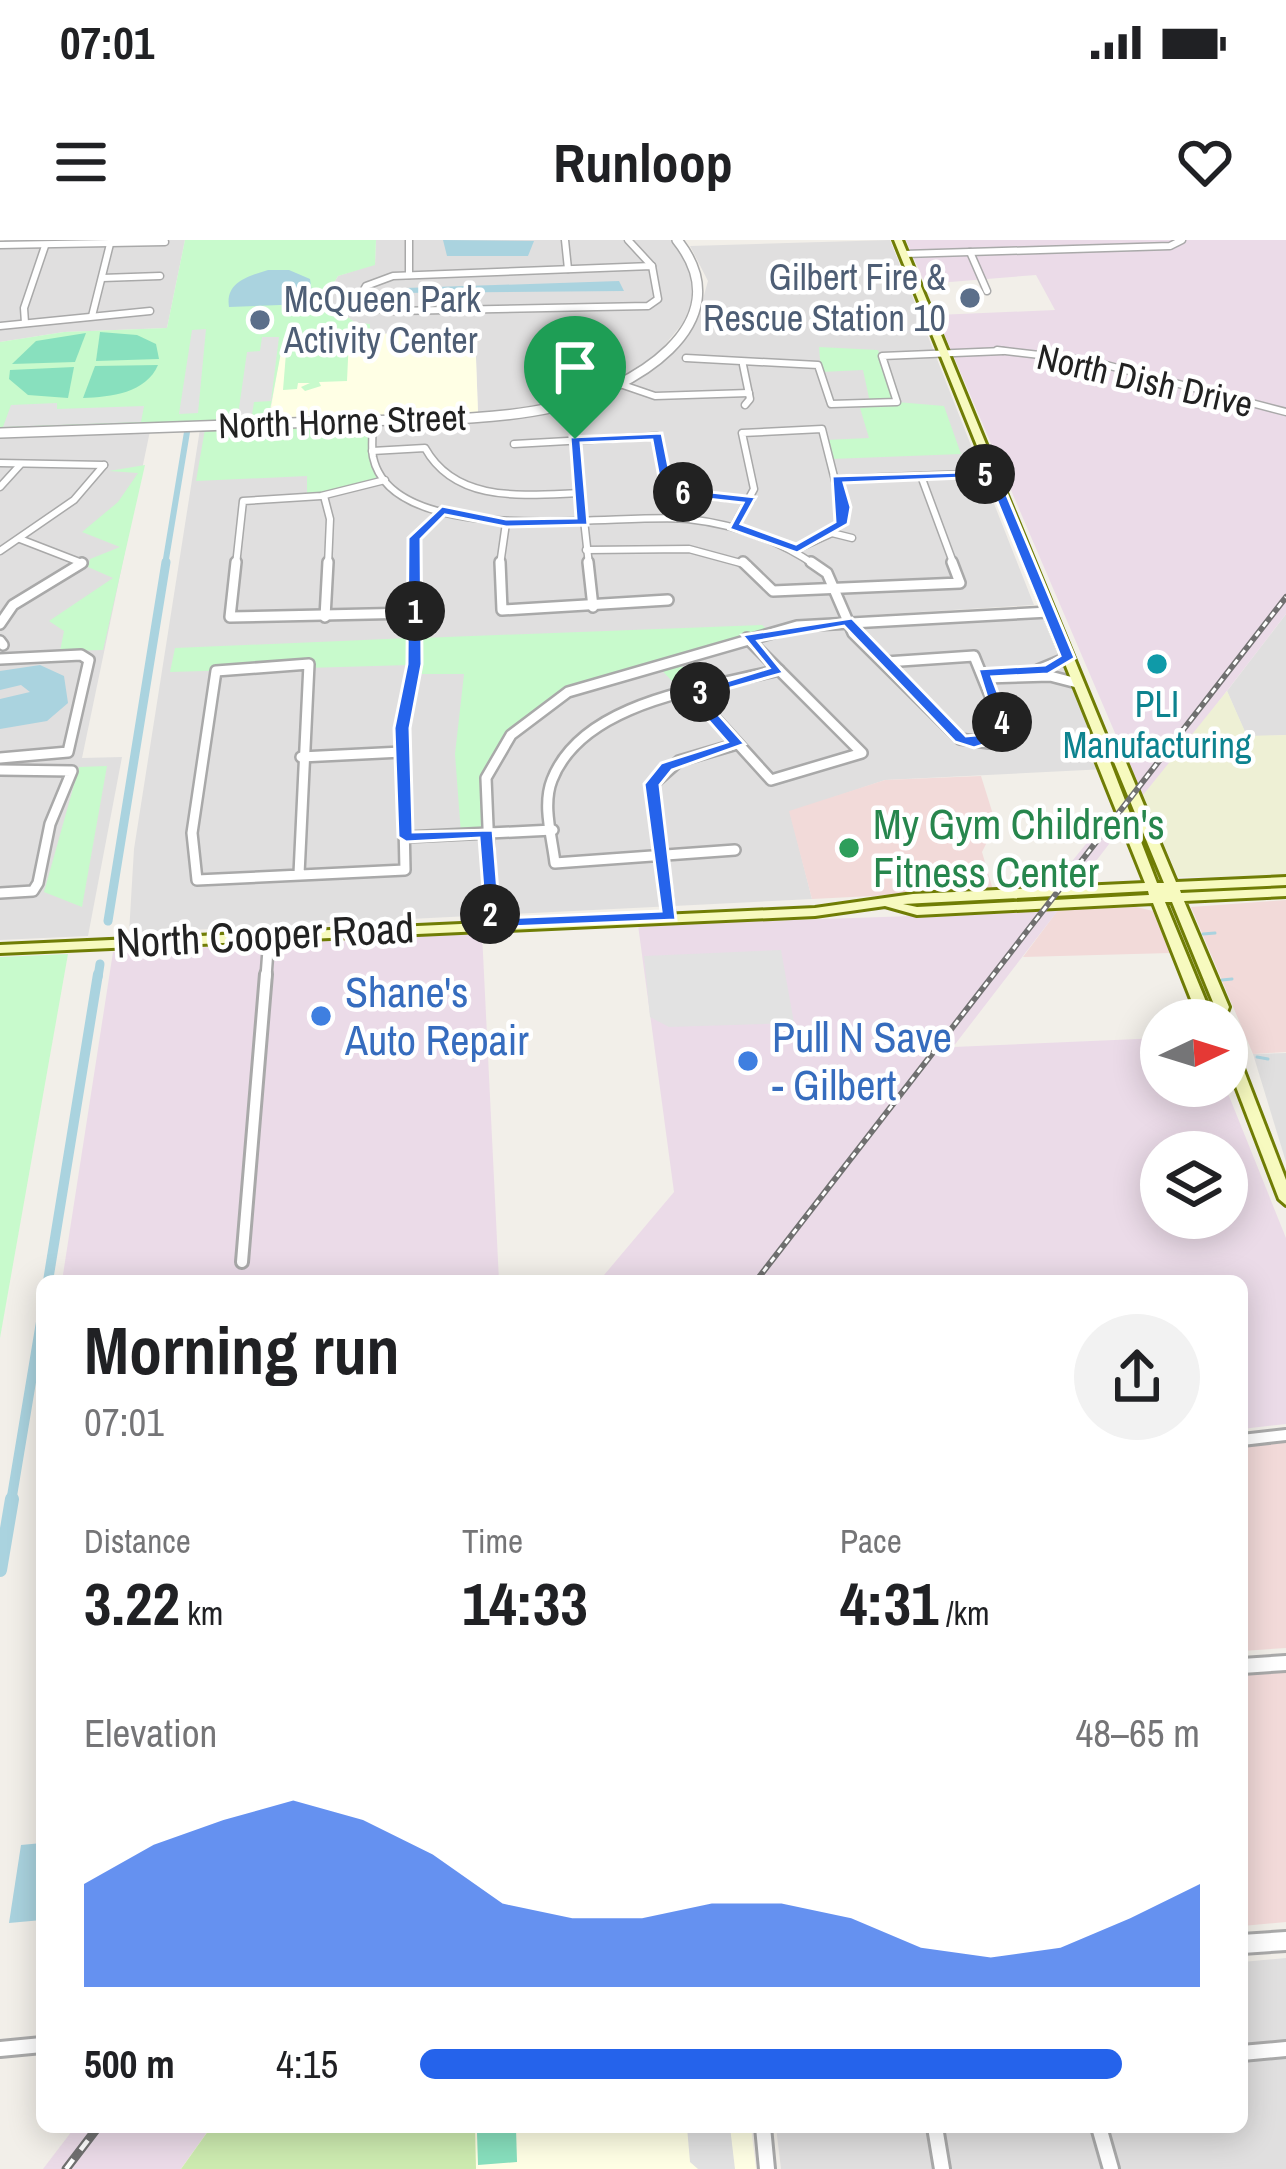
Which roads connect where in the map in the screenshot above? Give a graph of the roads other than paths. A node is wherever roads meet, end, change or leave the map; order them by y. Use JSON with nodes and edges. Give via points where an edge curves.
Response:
{"nodes":[{"id":1,"x":409,"y":240,"type":"edge"},
{"id":2,"x":565,"y":240,"type":"edge"},
{"id":3,"x":630,"y":240,"type":"edge"},
{"id":4,"x":677,"y":240,"type":"edge"},
{"id":5,"x":898,"y":240,"type":"edge"},
{"id":6,"x":1044,"y":240,"type":"edge"},
{"id":7,"x":0,"y":242,"type":"edge"},
{"id":8,"x":166,"y":242,"type":"edge"},
{"id":9,"x":1182,"y":242,"type":"edge"},
{"id":10,"x":110,"y":244,"type":"junction"},
{"id":11,"x":44,"y":246,"type":"junction"},
{"id":12,"x":1049,"y":249,"type":"junction"},
{"id":13,"x":970,"y":252,"type":"junction"},
{"id":14,"x":904,"y":254,"type":"junction"},
{"id":15,"x":654,"y":266,"type":"junction"},
{"id":16,"x":568,"y":269,"type":"junction"},
{"id":17,"x":409,"y":274,"type":"junction"},
{"id":18,"x":160,"y":276,"type":"dead end"},
{"id":19,"x":102,"y":278,"type":"junction"},
{"id":20,"x":987,"y":290,"type":"dead end"},
{"id":21,"x":150,"y":310,"type":"dead end"},
{"id":22,"x":92,"y":316,"type":"junction"},
{"id":23,"x":25,"y":322,"type":"junction"},
{"id":24,"x":0,"y":326,"type":"edge"},
{"id":25,"x":945,"y":354,"type":"junction"},
{"id":26,"x":686,"y":358,"type":"dead end"},
{"id":27,"x":743,"y":365,"type":"junction"},
{"id":28,"x":620,"y":385,"type":"junction"},
{"id":29,"x":749,"y":393,"type":"junction"},
{"id":30,"x":745,"y":405,"type":"dead end"},
{"id":31,"x":1286,"y":412,"type":"edge"},
{"id":32,"x":373,"y":420,"type":"junction"},
{"id":33,"x":0,"y":433,"type":"edge"},
{"id":34,"x":575,"y":439,"type":"junction"},
{"id":35,"x":514,"y":444,"type":"dead end"},
{"id":36,"x":372,"y":451,"type":"junction"},
{"id":37,"x":0,"y":463,"type":"edge"},
{"id":38,"x":20,"y":465,"type":"junction"},
{"id":39,"x":992,"y":473,"type":"junction"},
{"id":40,"x":921,"y":476,"type":"junction"},
{"id":41,"x":837,"y":479,"type":"junction"},
{"id":42,"x":385,"y":480,"type":"junction"},
{"id":43,"x":0,"y":487,"type":"edge"},
{"id":44,"x":581,"y":493,"type":"junction"},
{"id":45,"x":324,"y":496,"type":"junction"},
{"id":46,"x":751,"y":500,"type":"junction"},
{"id":47,"x":442,"y":510,"type":"junction"},
{"id":48,"x":584,"y":522,"type":"junction"},
{"id":49,"x":506,"y":523,"type":"junction"},
{"id":50,"x":734,"y":526,"type":"junction"},
{"id":51,"x":832,"y":533,"type":"junction"},
{"id":52,"x":852,"y":538,"type":"dead end"},
{"id":53,"x":20,"y":539,"type":"junction"},
{"id":54,"x":797,"y":549,"type":"junction"},
{"id":55,"x":0,"y":550,"type":"edge"},
{"id":56,"x":586,"y":550,"type":"junction"},
{"id":57,"x":838,"y":588,"type":"junction"},
{"id":58,"x":668,"y":600,"type":"dead end"},
{"id":59,"x":592,"y":607,"type":"junction"},
{"id":60,"x":1049,"y":612,"type":"junction"},
{"id":61,"x":415,"y":614,"type":"junction"},
{"id":62,"x":325,"y":617,"type":"junction"},
{"id":63,"x":847,"y":621,"type":"junction"},
{"id":64,"x":0,"y":624,"type":"edge"},
{"id":65,"x":747,"y":638,"type":"junction"},
{"id":66,"x":0,"y":658,"type":"edge"},
{"id":67,"x":1067,"y":658,"type":"junction"},
{"id":68,"x":886,"y":662,"type":"junction"},
{"id":69,"x":779,"y":670,"type":"junction"},
{"id":70,"x":984,"y":675,"type":"junction"},
{"id":71,"x":1078,"y":683,"type":"junction"},
{"id":72,"x":692,"y":694,"type":"junction"},
{"id":73,"x":1101,"y":739,"type":"junction"},
{"id":74,"x":737,"y":744,"type":"junction"},
{"id":75,"x":401,"y":752,"type":"junction"},
{"id":76,"x":301,"y":757,"type":"junction"},
{"id":77,"x":0,"y":758,"type":"edge"},
{"id":78,"x":0,"y":770,"type":"edge"},
{"id":79,"x":553,"y":830,"type":"junction"},
{"id":80,"x":487,"y":833,"type":"junction"},
{"id":81,"x":406,"y":837,"type":"junction"},
{"id":82,"x":735,"y":850,"type":"dead end"},
{"id":83,"x":662,"y":858,"type":"junction"},
{"id":84,"x":299,"y":874,"type":"junction"},
{"id":85,"x":1286,"y":880,"type":"edge"},
{"id":86,"x":1174,"y":892,"type":"junction"},
{"id":87,"x":1286,"y":892,"type":"edge"},
{"id":88,"x":0,"y":893,"type":"edge"},
{"id":89,"x":1155,"y":893,"type":"junction"},
{"id":90,"x":670,"y":916,"type":"junction"},
{"id":91,"x":492,"y":924,"type":"junction"},
{"id":92,"x":269,"y":936,"type":"junction"},
{"id":93,"x":0,"y":949,"type":"edge"},
{"id":94,"x":1198,"y":999,"type":"edge"},
{"id":95,"x":1219,"y":999,"type":"edge"},
{"id":96,"x":1248,"y":1100,"type":"edge"},
{"id":97,"x":1286,"y":1199,"type":"edge"},
{"id":98,"x":242,"y":1262,"type":"dead end"},
{"id":99,"x":1286,"y":1435,"type":"edge"},
{"id":100,"x":1248,"y":1439,"type":"edge"},
{"id":101,"x":1286,"y":1663,"type":"edge"},
{"id":102,"x":1248,"y":1666,"type":"edge"},
{"id":103,"x":1286,"y":1941,"type":"edge"},
{"id":104,"x":1248,"y":1944,"type":"edge"},
{"id":105,"x":36,"y":2046,"type":"edge"},
{"id":106,"x":0,"y":2049,"type":"edge"},
{"id":107,"x":1286,"y":2049,"type":"edge"},
{"id":108,"x":1248,"y":2052,"type":"edge"},
{"id":109,"x":764,"y":2133,"type":"edge"},
{"id":110,"x":936,"y":2133,"type":"edge"},
{"id":111,"x":1102,"y":2133,"type":"edge"},
{"id":112,"x":767,"y":2169,"type":"edge"},
{"id":113,"x":942,"y":2169,"type":"edge"},
{"id":114,"x":1111,"y":2169,"type":"edge"}],
"edges":[{"from":1,"to":17,"type":"street"},
{"from":2,"to":16,"type":"street"},
{"from":3,"to":15,"type":"street"},
{"from":4,"to":28,"type":"street","via":[[701,274],[697,311],[655,362]]},
{"from":5,"to":14,"type":"main road"},
{"from":6,"to":12,"type":"street"},
{"from":7,"to":11,"type":"street"},
{"from":8,"to":10,"type":"street"},
{"from":9,"to":12,"type":"street"},
{"from":10,"to":11,"type":"street"},
{"from":10,"to":19,"type":"street"},
{"from":11,"to":23,"type":"street"},
{"from":12,"to":13,"type":"street"},
{"from":13,"to":14,"type":"street"},
{"from":13,"to":20,"type":"street"},
{"from":14,"to":25,"type":"main road"},
{"from":15,"to":16,"type":"street"},
{"from":15,"to":17,"type":"street","via":[[658,299],[648,307],[395,311],[374,308],[361,295],[381,278]]},
{"from":16,"to":17,"type":"street"},
{"from":18,"to":19,"type":"street"},
{"from":19,"to":22,"type":"street"},
{"from":21,"to":22,"type":"street"},
{"from":22,"to":23,"type":"street"},
{"from":23,"to":24,"type":"street"},
{"from":25,"to":27,"type":"street","name":"North Dish Drive","via":[[882,356],[897,402],[832,404],[818,365]]},
{"from":25,"to":31,"type":"street","name":"North Dish Drive","via":[[1091,361]]},
{"from":25,"to":39,"type":"main road"},
{"from":26,"to":27,"type":"street"},
{"from":27,"to":29,"type":"street"},
{"from":28,"to":29,"type":"street","name":"North Horne Street","via":[[655,395]]},
{"from":28,"to":32,"type":"street","name":"North Horne Street","via":[[523,412]]},
{"from":29,"to":30,"type":"street"},
{"from":32,"to":33,"type":"street","name":"North Horne Street"},
{"from":32,"to":36,"type":"street"},
{"from":34,"to":35,"type":"street"},
{"from":34,"to":44,"type":"street"},
{"from":34,"to":46,"type":"street","via":[[658,436],[667,491]]},
{"from":36,"to":42,"type":"street"},
{"from":36,"to":44,"type":"street","via":[[425,448],[446,475],[480,489]]},
{"from":37,"to":38,"type":"street"},
{"from":38,"to":43,"type":"street"},
{"from":38,"to":53,"type":"street","via":[[104,465],[74,500]]},
{"from":39,"to":40,"type":"street"},
{"from":39,"to":60,"type":"main road"},
{"from":40,"to":41,"type":"street"},
{"from":40,"to":57,"type":"street","via":[[960,583]]},
{"from":41,"to":46,"type":"street","via":[[822,429],[742,433]]},
{"from":41,"to":51,"type":"street","via":[[844,516]]},
{"from":42,"to":45,"type":"street"},
{"from":42,"to":47,"type":"street"},
{"from":44,"to":48,"type":"street"},
{"from":45,"to":62,"type":"street"},
{"from":45,"to":62,"type":"street","via":[[244,501],[232,621]]},
{"from":46,"to":50,"type":"street"},
{"from":47,"to":49,"type":"street"},
{"from":47,"to":61,"type":"street","via":[[416,533]]},
{"from":48,"to":49,"type":"street"},
{"from":48,"to":50,"type":"street"},
{"from":48,"to":56,"type":"street"},
{"from":49,"to":59,"type":"street","via":[[502,610]]},
{"from":50,"to":54,"type":"street"},
{"from":51,"to":52,"type":"street"},
{"from":51,"to":54,"type":"street"},
{"from":53,"to":55,"type":"street"},
{"from":53,"to":64,"type":"street","via":[[82,563],[13,605]]},
{"from":54,"to":57,"type":"street"},
{"from":56,"to":57,"type":"street","via":[[710,552],[761,574],[773,591]]},
{"from":56,"to":59,"type":"street"},
{"from":57,"to":63,"type":"street"},
{"from":58,"to":59,"type":"street"},
{"from":60,"to":63,"type":"street"},
{"from":60,"to":67,"type":"main road"},
{"from":61,"to":62,"type":"street"},
{"from":61,"to":75,"type":"street"},
{"from":63,"to":65,"type":"street"},
{"from":63,"to":68,"type":"street"},
{"from":65,"to":69,"type":"street"},
{"from":65,"to":80,"type":"street","via":[[594,681],[527,719],[486,778]]},
{"from":66,"to":77,"type":"street","via":[[86,656],[68,752]]},
{"from":67,"to":70,"type":"street","via":[[1048,670]]},
{"from":67,"to":71,"type":"main road"},
{"from":68,"to":70,"type":"street","via":[[974,656]]},
{"from":68,"to":70,"type":"street","via":[[960,739],[1004,739]]},
{"from":69,"to":72,"type":"street"},
{"from":69,"to":74,"type":"street","via":[[862,753],[771,780]]},
{"from":70,"to":71,"type":"street"},
{"from":71,"to":73,"type":"main road"},
{"from":72,"to":74,"type":"street"},
{"from":72,"to":79,"type":"street","via":[[622,715],[575,743],[552,779]]},
{"from":73,"to":86,"type":"main road","via":[[1114,748]]},
{"from":73,"to":89,"type":"main road","via":[[1097,748]]},
{"from":74,"to":83,"type":"street","via":[[667,766],[652,784]]},
{"from":75,"to":76,"type":"street"},
{"from":75,"to":81,"type":"street"},
{"from":76,"to":84,"type":"street"},
{"from":76,"to":84,"type":"street","via":[[309,664],[220,668],[193,833],[197,880]]},
{"from":78,"to":88,"type":"street","via":[[70,767],[33,890]]},
{"from":79,"to":80,"type":"street"},
{"from":79,"to":83,"type":"street","via":[[555,863]]},
{"from":80,"to":81,"type":"street"},
{"from":80,"to":91,"type":"street"},
{"from":81,"to":84,"type":"street","via":[[405,870]]},
{"from":82,"to":83,"type":"street"},
{"from":83,"to":90,"type":"street"},
{"from":85,"to":86,"type":"main road","name":"North Cooper Road"},
{"from":86,"to":87,"type":"main road","name":"North Cooper Road"},
{"from":86,"to":89,"type":"main road","name":"North Cooper Road"},
{"from":86,"to":95,"type":"main road"},
{"from":89,"to":90,"type":"main road","name":"North Cooper Road","via":[[917,911],[888,905]]},
{"from":89,"to":94,"type":"main road"},
{"from":90,"to":91,"type":"main road","name":"North Cooper Road"},
{"from":91,"to":92,"type":"main road","name":"North Cooper Road"},
{"from":92,"to":93,"type":"main road","name":"North Cooper Road"},
{"from":92,"to":98,"type":"street"},
{"from":96,"to":97,"type":"main road"},
{"from":99,"to":100,"type":"street"},
{"from":101,"to":102,"type":"street"},
{"from":103,"to":104,"type":"street"},
{"from":105,"to":106,"type":"street"},
{"from":107,"to":108,"type":"street"},
{"from":109,"to":112,"type":"street"},
{"from":110,"to":113,"type":"street"},
{"from":111,"to":114,"type":"street"}]}
